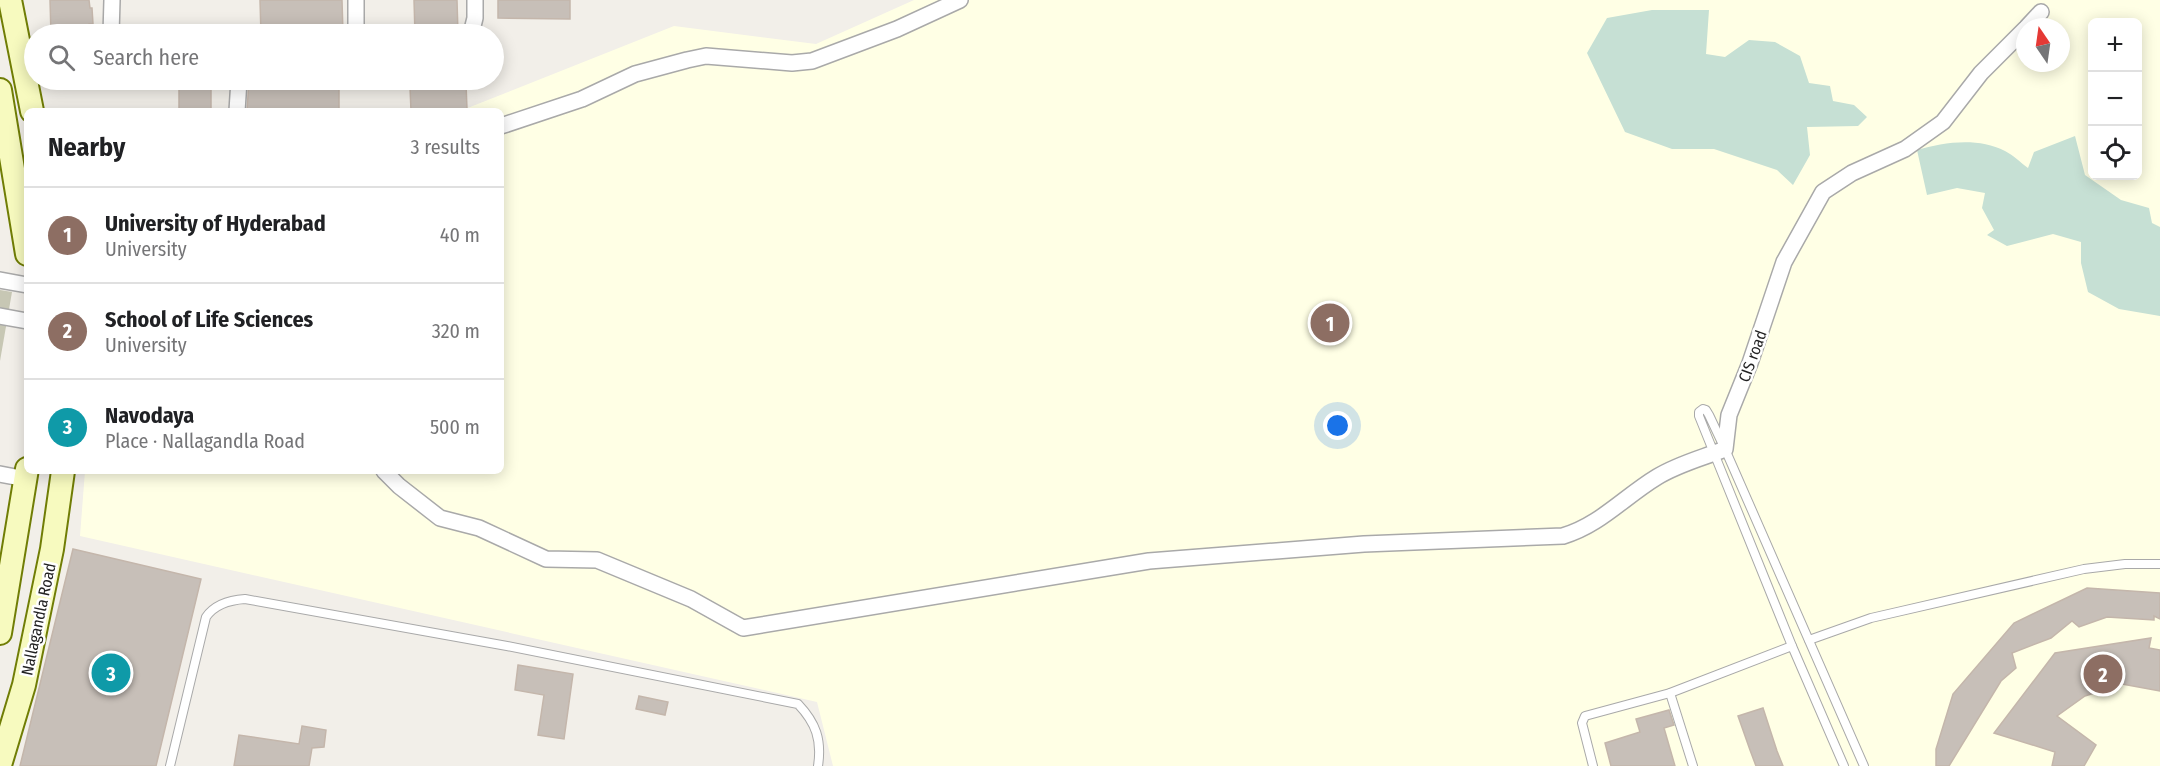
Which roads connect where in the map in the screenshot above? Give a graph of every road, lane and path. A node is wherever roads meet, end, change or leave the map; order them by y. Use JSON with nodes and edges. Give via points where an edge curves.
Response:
{"nodes":[{"id":1,"x":10,"y":0,"type":"edge"},
{"id":2,"x":112,"y":0,"type":"edge"},
{"id":3,"x":356,"y":0,"type":"edge"},
{"id":4,"x":475,"y":0,"type":"edge"},
{"id":5,"x":960,"y":0,"type":"edge"},
{"id":6,"x":2041,"y":12,"type":"dead end"},
{"id":7,"x":2035,"y":18,"type":"edge"},
{"id":8,"x":111,"y":24,"type":"edge"},
{"id":9,"x":356,"y":24,"type":"edge"},
{"id":10,"x":474,"y":24,"type":"edge"},
{"id":11,"x":2016,"y":38,"type":"edge"},
{"id":12,"x":24,"y":40,"type":"edge"},
{"id":13,"x":0,"y":90,"type":"edge"},
{"id":14,"x":31,"y":90,"type":"edge"},
{"id":15,"x":239,"y":90,"type":"edge"},
{"id":16,"x":32,"y":108,"type":"edge"},
{"id":17,"x":237,"y":108,"type":"edge"},
{"id":18,"x":504,"y":125,"type":"edge"},
{"id":19,"x":24,"y":236,"type":"edge"},
{"id":20,"x":0,"y":280,"type":"edge"},
{"id":21,"x":24,"y":284,"type":"edge"},
{"id":22,"x":0,"y":316,"type":"edge"},
{"id":23,"x":24,"y":320,"type":"edge"},
{"id":24,"x":1720,"y":451,"type":"junction"},
{"id":25,"x":0,"y":474,"type":"edge"},
{"id":26,"x":26,"y":474,"type":"edge"},
{"id":27,"x":63,"y":474,"type":"edge"},
{"id":28,"x":387,"y":474,"type":"edge"},
{"id":29,"x":2160,"y":564,"type":"edge"},
{"id":30,"x":1,"y":622,"type":"edge"},
{"id":31,"x":1809,"y":640,"type":"junction"},
{"id":32,"x":1792,"y":646,"type":"junction"},
{"id":33,"x":1670,"y":693,"type":"junction"},
{"id":34,"x":0,"y":765,"type":"edge"},
{"id":35,"x":170,"y":766,"type":"edge"},
{"id":36,"x":818,"y":766,"type":"edge"},
{"id":37,"x":1593,"y":766,"type":"edge"},
{"id":38,"x":1693,"y":766,"type":"edge"},
{"id":39,"x":1844,"y":766,"type":"edge"},
{"id":40,"x":1864,"y":766,"type":"edge"}],
"edges":[{"from":1,"to":12,"type":"main road"},
{"from":2,"to":8,"type":"street"},
{"from":3,"to":9,"type":"street"},
{"from":4,"to":10,"type":"street"},
{"from":5,"to":18,"type":"street","via":[[812,61],[705,56],[634,74],[582,99]]},
{"from":6,"to":7,"type":"street","name":"CIS road"},
{"from":11,"to":24,"type":"street","name":"CIS road","via":[[1981,73],[1943,122],[1905,148],[1852,173],[1823,192],[1784,262],[1729,415]]},
{"from":13,"to":19,"type":"main road"},
{"from":14,"to":16,"type":"main road"},
{"from":15,"to":17,"type":"street"},
{"from":20,"to":21,"type":"street"},
{"from":22,"to":23,"type":"street"},
{"from":24,"to":24,"type":"lane","via":[[1709,415],[1703,409],[1699,416]]},
{"from":24,"to":28,"type":"street","via":[[1656,477],[1582,530],[1563,536],[1364,544],[1149,561],[743,628],[691,599],[597,560],[546,559],[479,528],[440,518]]},
{"from":24,"to":31,"type":"lane"},
{"from":24,"to":32,"type":"lane"},
{"from":25,"to":26,"type":"street"},
{"from":26,"to":30,"type":"main road","name":"Nallagandla Road"},
{"from":27,"to":34,"type":"main road","name":"Nallagandla Road","via":[[52,549],[24,685]]},
{"from":29,"to":31,"type":"lane","via":[[2084,569],[1871,618]]},
{"from":31,"to":40,"type":"lane"},
{"from":32,"to":33,"type":"lane"},
{"from":32,"to":39,"type":"lane"},
{"from":33,"to":37,"type":"lane","via":[[1585,716],[1582,723]]},
{"from":33,"to":38,"type":"lane"},
{"from":35,"to":36,"type":"lane","via":[[206,617],[212,608],[246,599],[798,704],[811,717],[817,733]]}]}
